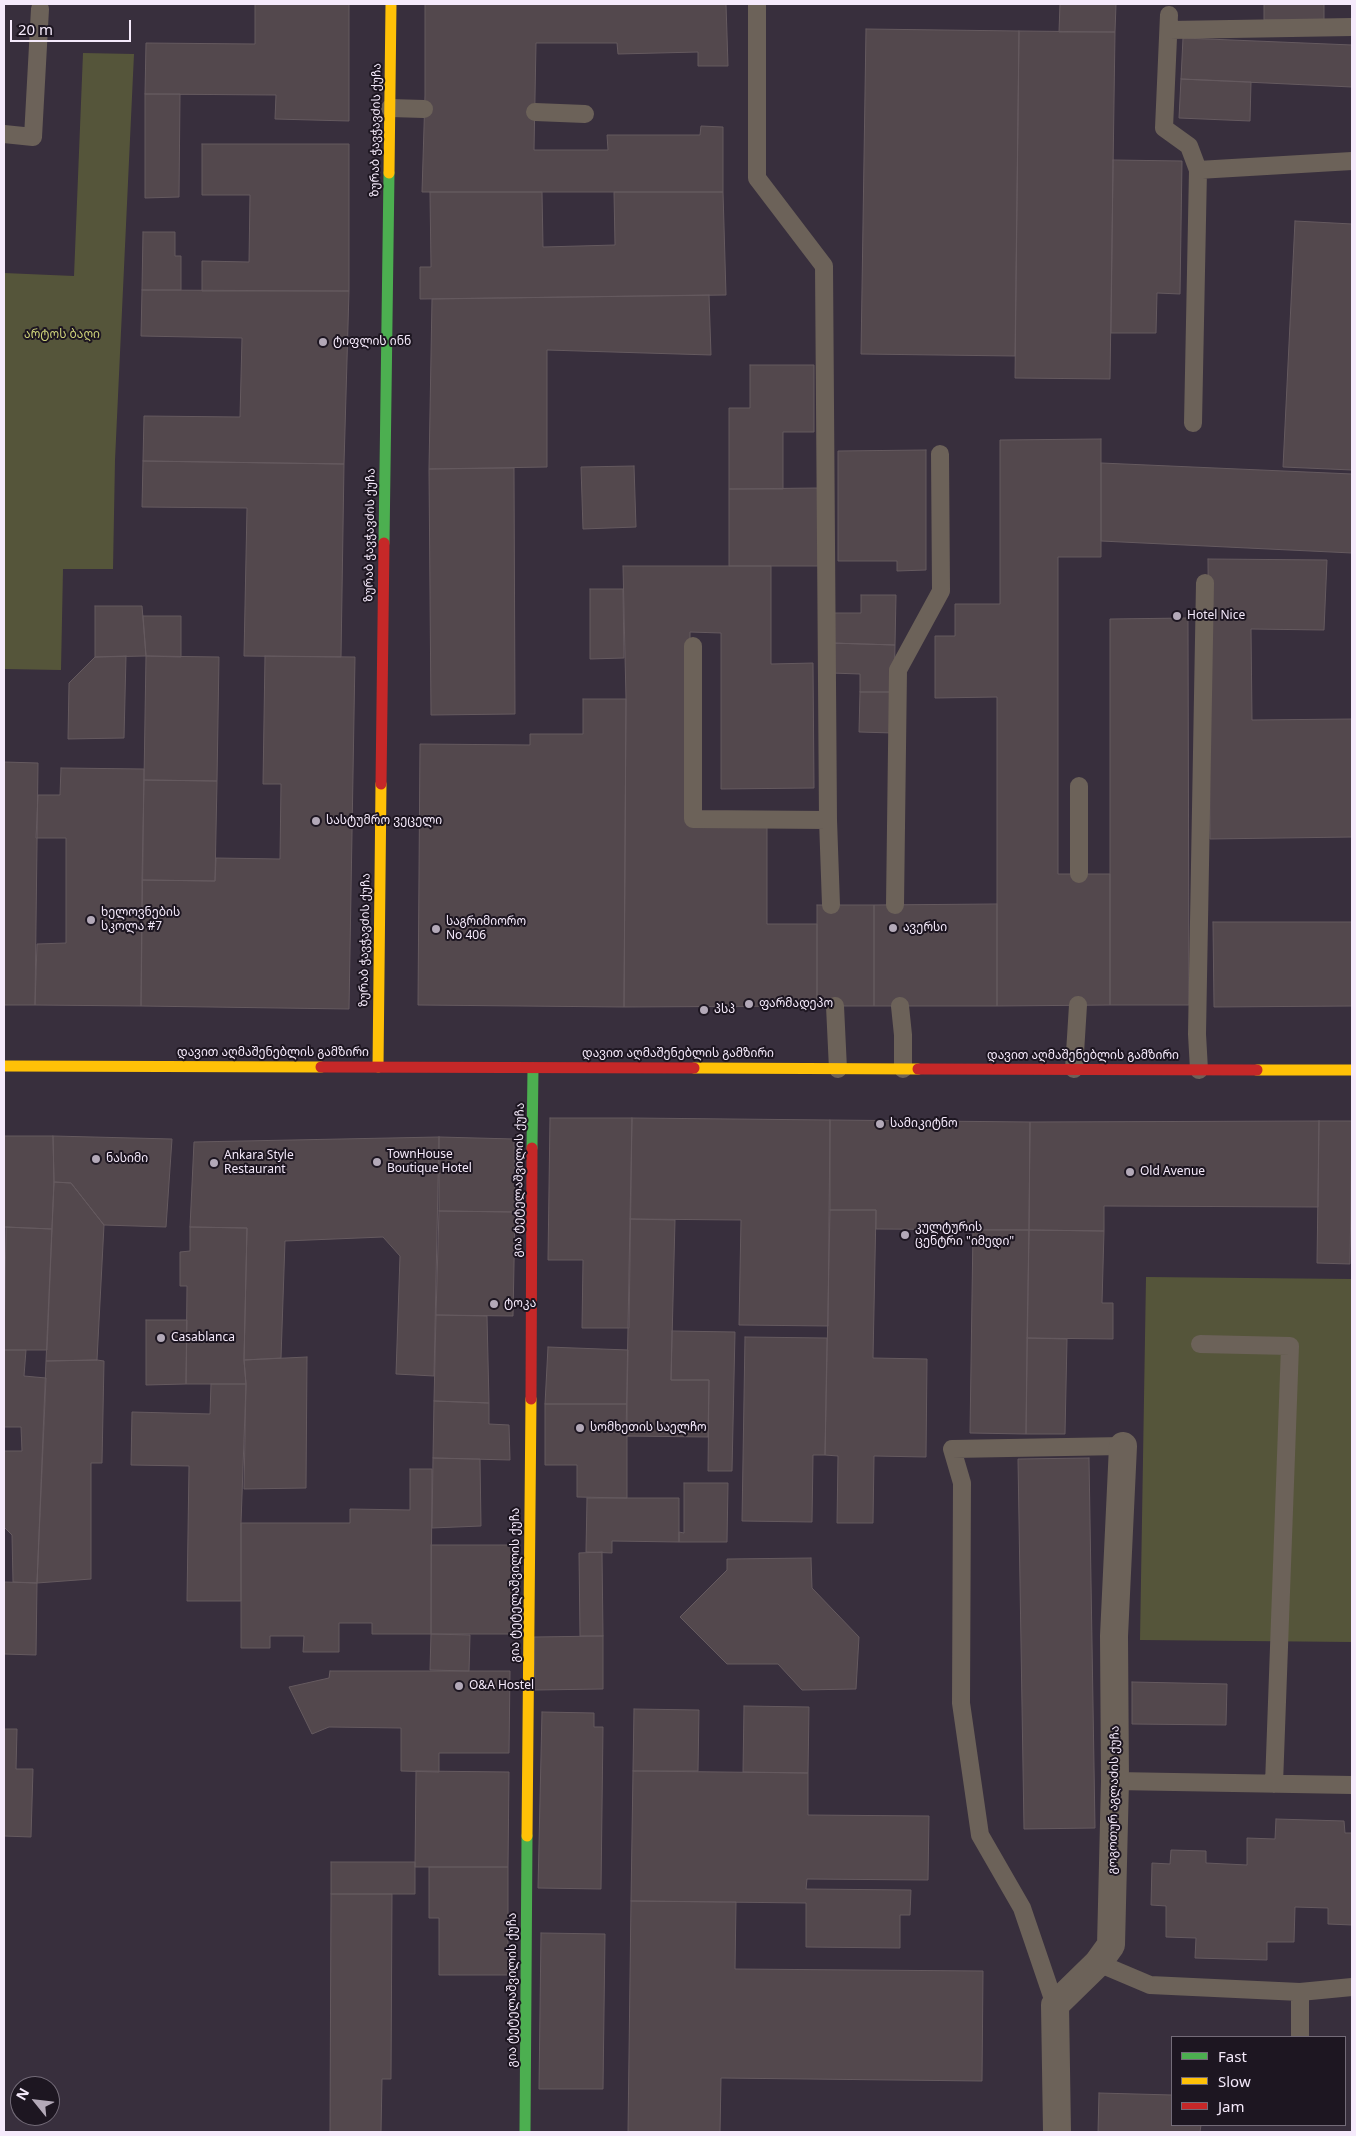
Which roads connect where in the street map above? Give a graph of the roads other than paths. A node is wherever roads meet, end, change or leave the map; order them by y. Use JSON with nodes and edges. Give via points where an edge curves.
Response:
{"nodes":[{"id":1,"x":391,"y":4,"type":"edge"},
{"id":2,"x":756,"y":4,"type":"edge"},
{"id":3,"x":40,"y":9,"type":"dead end"},
{"id":4,"x":1352,"y":27,"type":"edge"},
{"id":5,"x":390,"y":108,"type":"junction"},
{"id":6,"x":424,"y":109,"type":"dead end"},
{"id":7,"x":535,"y":112,"type":"dead end"},
{"id":8,"x":585,"y":114,"type":"dead end"},
{"id":9,"x":4,"y":134,"type":"edge"},
{"id":10,"x":1352,"y":161,"type":"edge"},
{"id":11,"x":1198,"y":170,"type":"junction"},
{"id":12,"x":1193,"y":423,"type":"dead end"},
{"id":13,"x":940,"y":454,"type":"dead end"},
{"id":14,"x":1205,"y":583,"type":"dead end"},
{"id":15,"x":694,"y":646,"type":"dead end"},
{"id":16,"x":1079,"y":786,"type":"dead end"},
{"id":17,"x":828,"y":820,"type":"junction"},
{"id":18,"x":1079,"y":874,"type":"dead end"},
{"id":19,"x":831,"y":905,"type":"dead end"},
{"id":20,"x":895,"y":905,"type":"dead end"},
{"id":21,"x":835,"y":1006,"type":"dead end"},
{"id":22,"x":900,"y":1006,"type":"dead end"},
{"id":23,"x":1078,"y":1006,"type":"dead end"},
{"id":24,"x":4,"y":1066,"type":"edge"},
{"id":25,"x":378,"y":1067,"type":"junction"},
{"id":26,"x":533,"y":1068,"type":"junction"},
{"id":27,"x":838,"y":1069,"type":"junction"},
{"id":28,"x":903,"y":1069,"type":"junction"},
{"id":29,"x":1074,"y":1069,"type":"junction"},
{"id":30,"x":1199,"y":1070,"type":"junction"},
{"id":31,"x":1352,"y":1070,"type":"edge"},
{"id":32,"x":1200,"y":1344,"type":"dead end"},
{"id":33,"x":1123,"y":1446,"type":"joint"},
{"id":34,"x":1115,"y":1781,"type":"junction"},
{"id":35,"x":1274,"y":1784,"type":"junction"},
{"id":36,"x":1352,"y":1785,"type":"edge"},
{"id":37,"x":1098,"y":1963,"type":"junction"},
{"id":38,"x":1352,"y":1987,"type":"edge"},
{"id":39,"x":1300,"y":1992,"type":"junction"},
{"id":40,"x":1055,"y":2005,"type":"junction"},
{"id":41,"x":1300,"y":2036,"type":"edge"},
{"id":42,"x":525,"y":2132,"type":"edge"},
{"id":43,"x":1057,"y":2132,"type":"edge"}],
"edges":[{"from":1,"to":5,"type":"street","name":"ზურაბ ჭავჭავძის ქუჩა"},
{"from":2,"to":17,"type":"lane","via":[[757,178],[824,266]]},
{"from":3,"to":9,"type":"lane","via":[[33,137]]},
{"from":4,"to":11,"type":"lane","via":[[1169,22],[1164,128],[1189,146]]},
{"from":5,"to":6,"type":"lane"},
{"from":5,"to":25,"type":"street","name":"ზურაბ ჭავჭავძის ქუჩა"},
{"from":7,"to":8,"type":"lane"},
{"from":10,"to":11,"type":"lane"},
{"from":11,"to":12,"type":"lane"},
{"from":13,"to":20,"type":"lane","via":[[941,591],[898,670]]},
{"from":14,"to":30,"type":"lane"},
{"from":15,"to":17,"type":"lane","via":[[694,819]]},
{"from":16,"to":18,"type":"lane"},
{"from":17,"to":19,"type":"lane"},
{"from":21,"to":27,"type":"lane"},
{"from":22,"to":28,"type":"lane"},
{"from":23,"to":29,"type":"lane"},
{"from":24,"to":25,"type":"street","name":"დავით აღმაშენებლის გამზირი"},
{"from":25,"to":26,"type":"street","name":"დავით აღმაშენებლის გამზირი"},
{"from":26,"to":27,"type":"street","name":"დავით აღმაშენებლის გამზირი"},
{"from":26,"to":42,"type":"street","name":"გია ტეტელაშვილის ქუჩა"},
{"from":27,"to":28,"type":"street","name":"დავით აღმაშენებლის გამზირი"},
{"from":28,"to":29,"type":"street","name":"დავით აღმაშენებლის გამზირი"},
{"from":29,"to":30,"type":"street","name":"დავით აღმაშენებლის გამზირი"},
{"from":30,"to":31,"type":"street","name":"დავით აღმაშენებლის გამზირი"},
{"from":32,"to":35,"type":"lane","via":[[1290,1346]]},
{"from":33,"to":34,"type":"street","name":"გოგოთურ აგლაძის ქუჩა","via":[[1114,1636]]},
{"from":33,"to":40,"type":"lane","via":[[952,1449],[963,1492],[961,1703],[980,1835],[1022,1908]]},
{"from":34,"to":35,"type":"lane"},
{"from":34,"to":37,"type":"street","name":"გოგოთურ აგლაძის ქუჩა","via":[[1112,1945]]},
{"from":35,"to":36,"type":"lane"},
{"from":37,"to":39,"type":"lane","via":[[1150,1984]]},
{"from":37,"to":40,"type":"street","name":"გოგოთურ აგლაძის ქუჩა"},
{"from":38,"to":39,"type":"lane"},
{"from":39,"to":41,"type":"lane"},
{"from":40,"to":43,"type":"street"}]}
